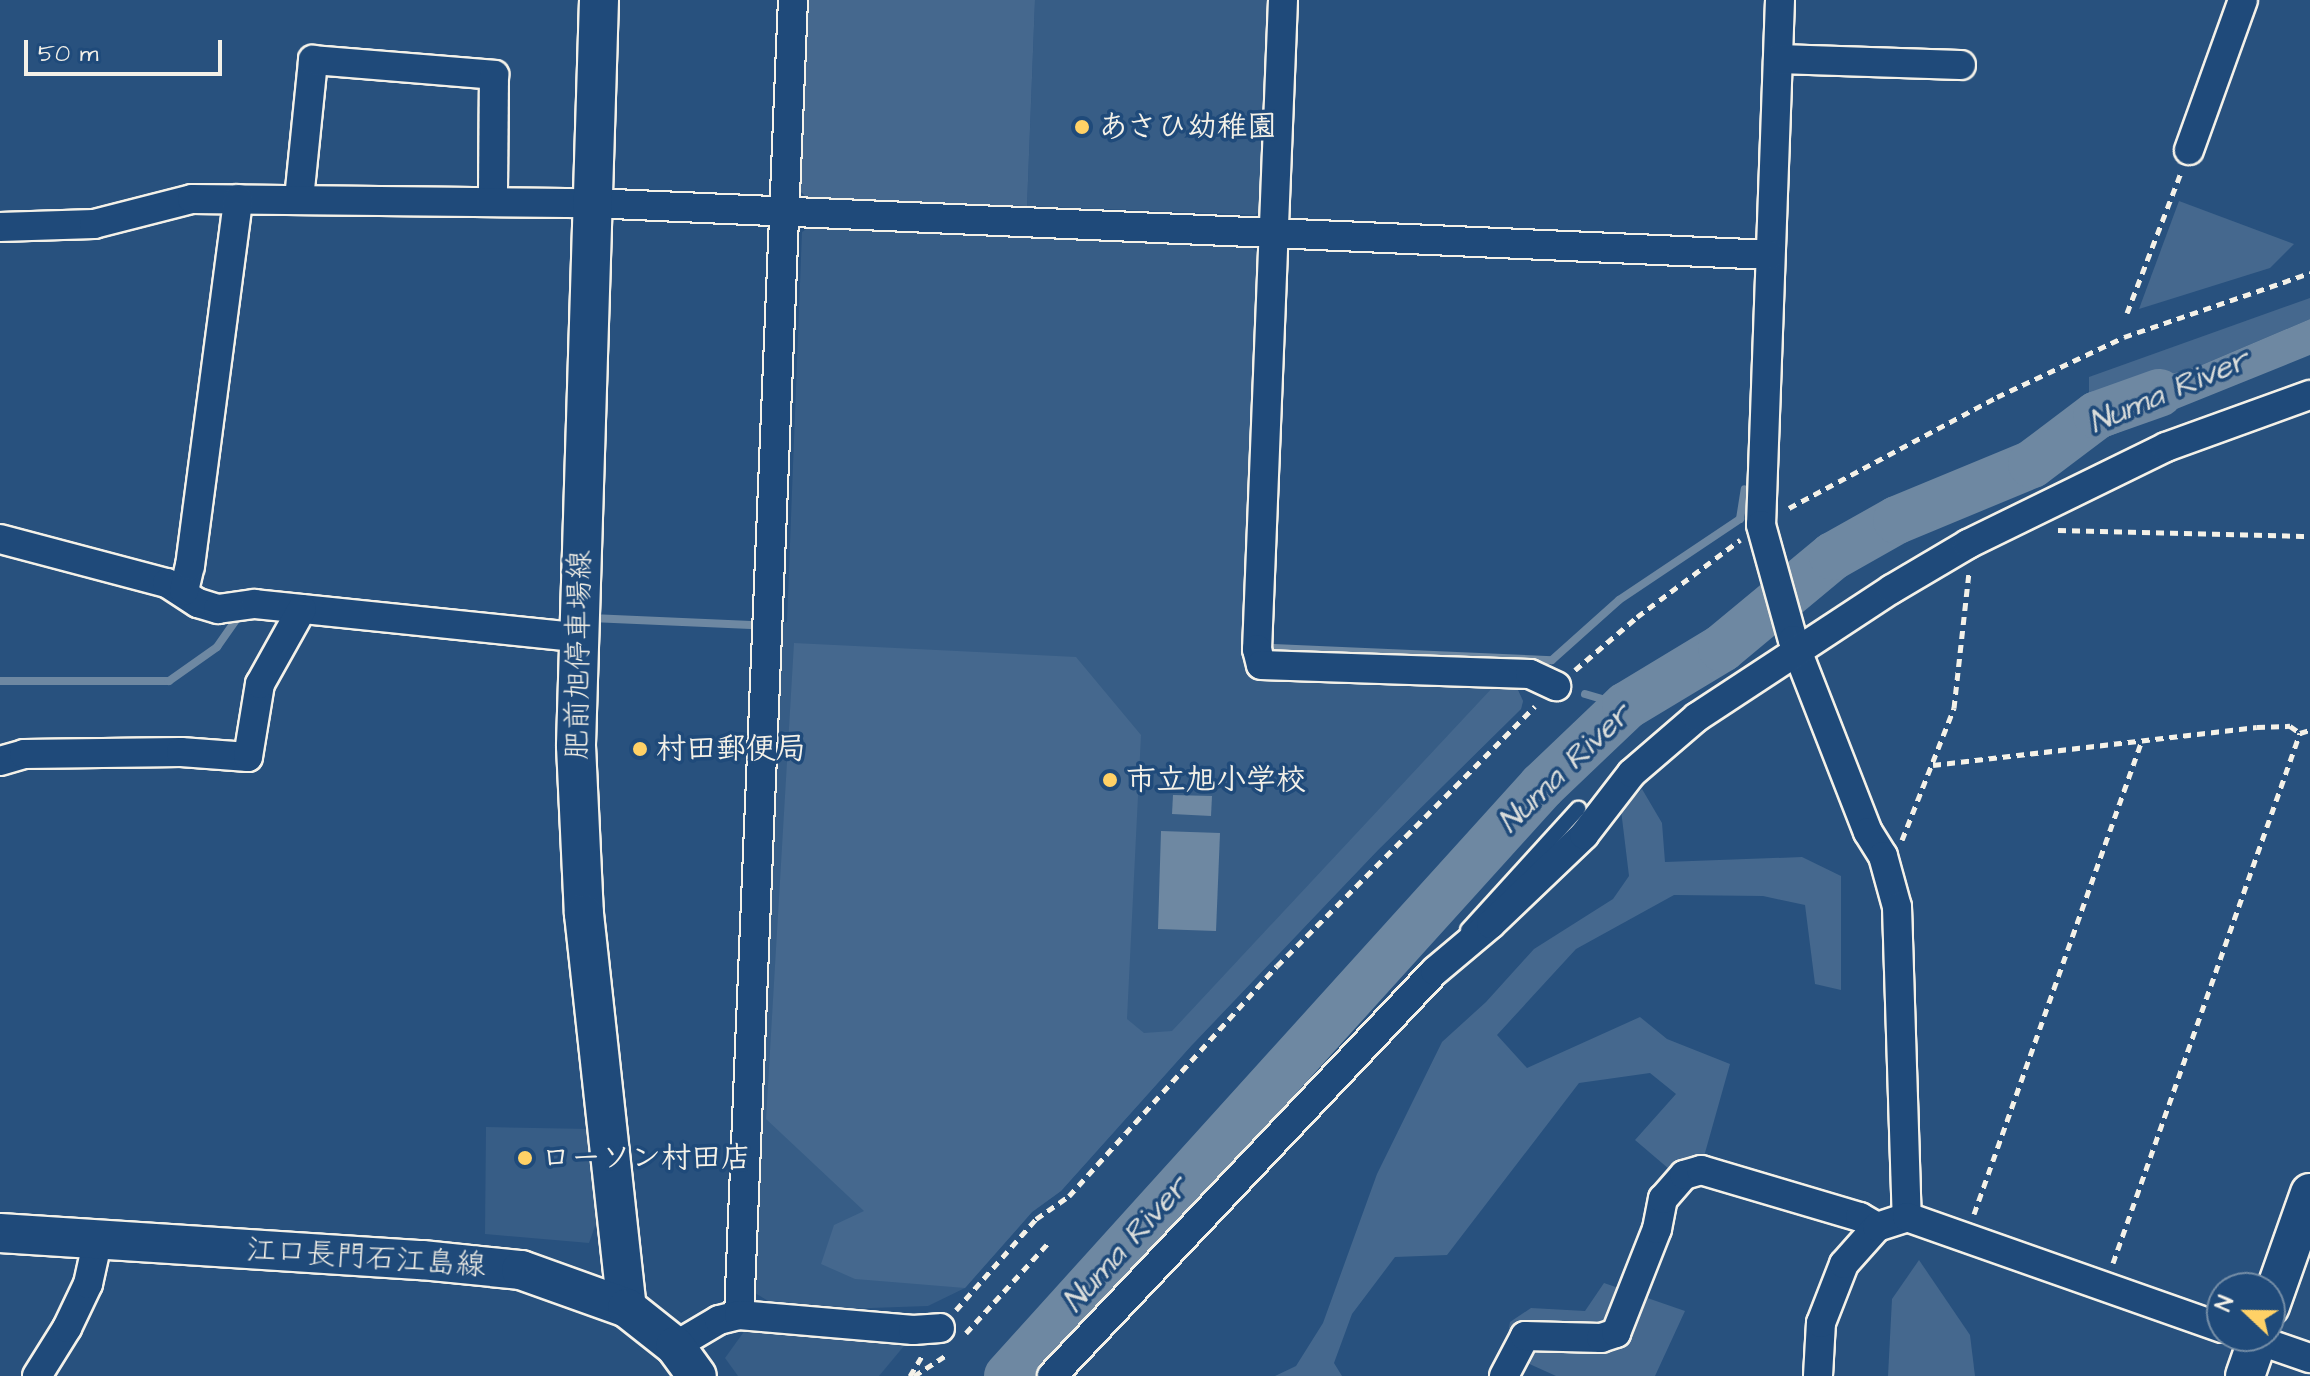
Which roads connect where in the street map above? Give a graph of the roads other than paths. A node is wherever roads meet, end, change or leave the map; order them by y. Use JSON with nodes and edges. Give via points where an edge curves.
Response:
{"nodes":[{"id":1,"x":599,"y":0,"type":"edge"},
{"id":2,"x":793,"y":0,"type":"edge"},
{"id":3,"x":1283,"y":0,"type":"edge"},
{"id":4,"x":1780,"y":0,"type":"edge"},
{"id":5,"x":2243,"y":0,"type":"edge"},
{"id":6,"x":1778,"y":59,"type":"junction"},
{"id":7,"x":1961,"y":65,"type":"dead end"},
{"id":8,"x":2189,"y":150,"type":"road end"},
{"id":9,"x":238,"y":199,"type":"junction"},
{"id":10,"x":299,"y":199,"type":"junction"},
{"id":11,"x":493,"y":202,"type":"junction"},
{"id":12,"x":590,"y":203,"type":"junction"},
{"id":13,"x":784,"y":213,"type":"junction"},
{"id":14,"x":0,"y":227,"type":"edge"},
{"id":15,"x":1274,"y":233,"type":"junction"},
{"id":16,"x":1770,"y":255,"type":"junction"},
{"id":17,"x":2310,"y":395,"type":"edge"},
{"id":18,"x":0,"y":539,"type":"edge"},
{"id":19,"x":184,"y":591,"type":"junction"},
{"id":20,"x":302,"y":609,"type":"junction"},
{"id":21,"x":577,"y":637,"type":"junction"},
{"id":22,"x":1795,"y":647,"type":"junction"},
{"id":23,"x":1556,"y":686,"type":"road end"},
{"id":24,"x":0,"y":761,"type":"edge"},
{"id":25,"x":1578,"y":809,"type":"dead end"},
{"id":26,"x":1435,"y":971,"type":"junction"},
{"id":27,"x":2310,"y":1193,"type":"edge"},
{"id":28,"x":1907,"y":1217,"type":"junction"},
{"id":29,"x":1877,"y":1227,"type":"junction"},
{"id":30,"x":0,"y":1233,"type":"edge"},
{"id":31,"x":98,"y":1239,"type":"junction"},
{"id":32,"x":2280,"y":1272,"type":"edge"},
{"id":33,"x":627,"y":1308,"type":"junction"},
{"id":34,"x":739,"y":1315,"type":"junction"},
{"id":35,"x":2206,"y":1322,"type":"edge"},
{"id":36,"x":953,"y":1337,"type":"road end"},
{"id":37,"x":2286,"y":1345,"type":"edge"},
{"id":38,"x":675,"y":1346,"type":"junction"},
{"id":39,"x":2252,"y":1352,"type":"edge"},
{"id":40,"x":2310,"y":1358,"type":"edge"},
{"id":41,"x":37,"y":1376,"type":"edge"},
{"id":42,"x":697,"y":1376,"type":"edge"},
{"id":43,"x":1052,"y":1376,"type":"edge"},
{"id":44,"x":1504,"y":1376,"type":"edge"},
{"id":45,"x":1818,"y":1376,"type":"edge"},
{"id":46,"x":2245,"y":1376,"type":"edge"}],
"edges":[{"from":1,"to":12,"type":"main road","name":"肥前旭停車場線"},
{"from":2,"to":13,"type":"street"},
{"from":3,"to":15,"type":"street"},
{"from":4,"to":6,"type":"street"},
{"from":5,"to":8,"type":"street"},
{"from":6,"to":7,"type":"street"},
{"from":6,"to":16,"type":"street"},
{"from":9,"to":10,"type":"street"},
{"from":9,"to":14,"type":"street","via":[[192,199],[94,224]]},
{"from":9,"to":19,"type":"street"},
{"from":10,"to":11,"type":"street"},
{"from":10,"to":11,"type":"street","via":[[313,60],[494,75]]},
{"from":11,"to":12,"type":"street"},
{"from":12,"to":13,"type":"street"},
{"from":12,"to":21,"type":"main road","name":"肥前旭停車場線"},
{"from":13,"to":15,"type":"street"},
{"from":13,"to":34,"type":"street"},
{"from":15,"to":16,"type":"street"},
{"from":15,"to":23,"type":"street","via":[[1257,649],[1261,665],[1530,674]]},
{"from":16,"to":22,"type":"street","via":[[1761,525]]},
{"from":17,"to":22,"type":"street","via":[[2166,447],[2024,514]]},
{"from":18,"to":19,"type":"street"},
{"from":19,"to":20,"type":"street","via":[[198,603],[218,609],[255,604]]},
{"from":20,"to":21,"type":"street"},
{"from":20,"to":24,"type":"street","via":[[260,684],[248,757],[24,754]]},
{"from":21,"to":33,"type":"main road","name":"肥前旭停車場線","via":[[584,914]]},
{"from":22,"to":26,"type":"street","via":[[1697,717],[1632,773],[1584,835]]},
{"from":22,"to":28,"type":"street","via":[[1868,832],[1883,856],[1897,907]]},
{"from":25,"to":26,"type":"lane","via":[[1490,901]]},
{"from":26,"to":43,"type":"street"},
{"from":27,"to":32,"type":"main road"},
{"from":28,"to":29,"type":"street"},
{"from":28,"to":35,"type":"street"},
{"from":29,"to":44,"type":"street","via":[[1860,1217],[1701,1170],[1684,1175],[1663,1199],[1657,1229],[1616,1333],[1601,1338],[1525,1336]]},
{"from":29,"to":45,"type":"street","via":[[1844,1264],[1830,1295],[1821,1323]]},
{"from":30,"to":31,"type":"main road","name":"江口長門石江島線"},
{"from":31,"to":33,"type":"main road","name":"江口長門石江島線","via":[[521,1270]]},
{"from":31,"to":41,"type":"street","via":[[88,1284]]},
{"from":33,"to":38,"type":"main road","name":"江口長門石江島線"},
{"from":34,"to":36,"type":"street"},
{"from":34,"to":38,"type":"street","via":[[719,1320]]},
{"from":37,"to":40,"type":"street"},
{"from":38,"to":42,"type":"main road","name":"江口長門石江島線"},
{"from":39,"to":46,"type":"main road"}]}
